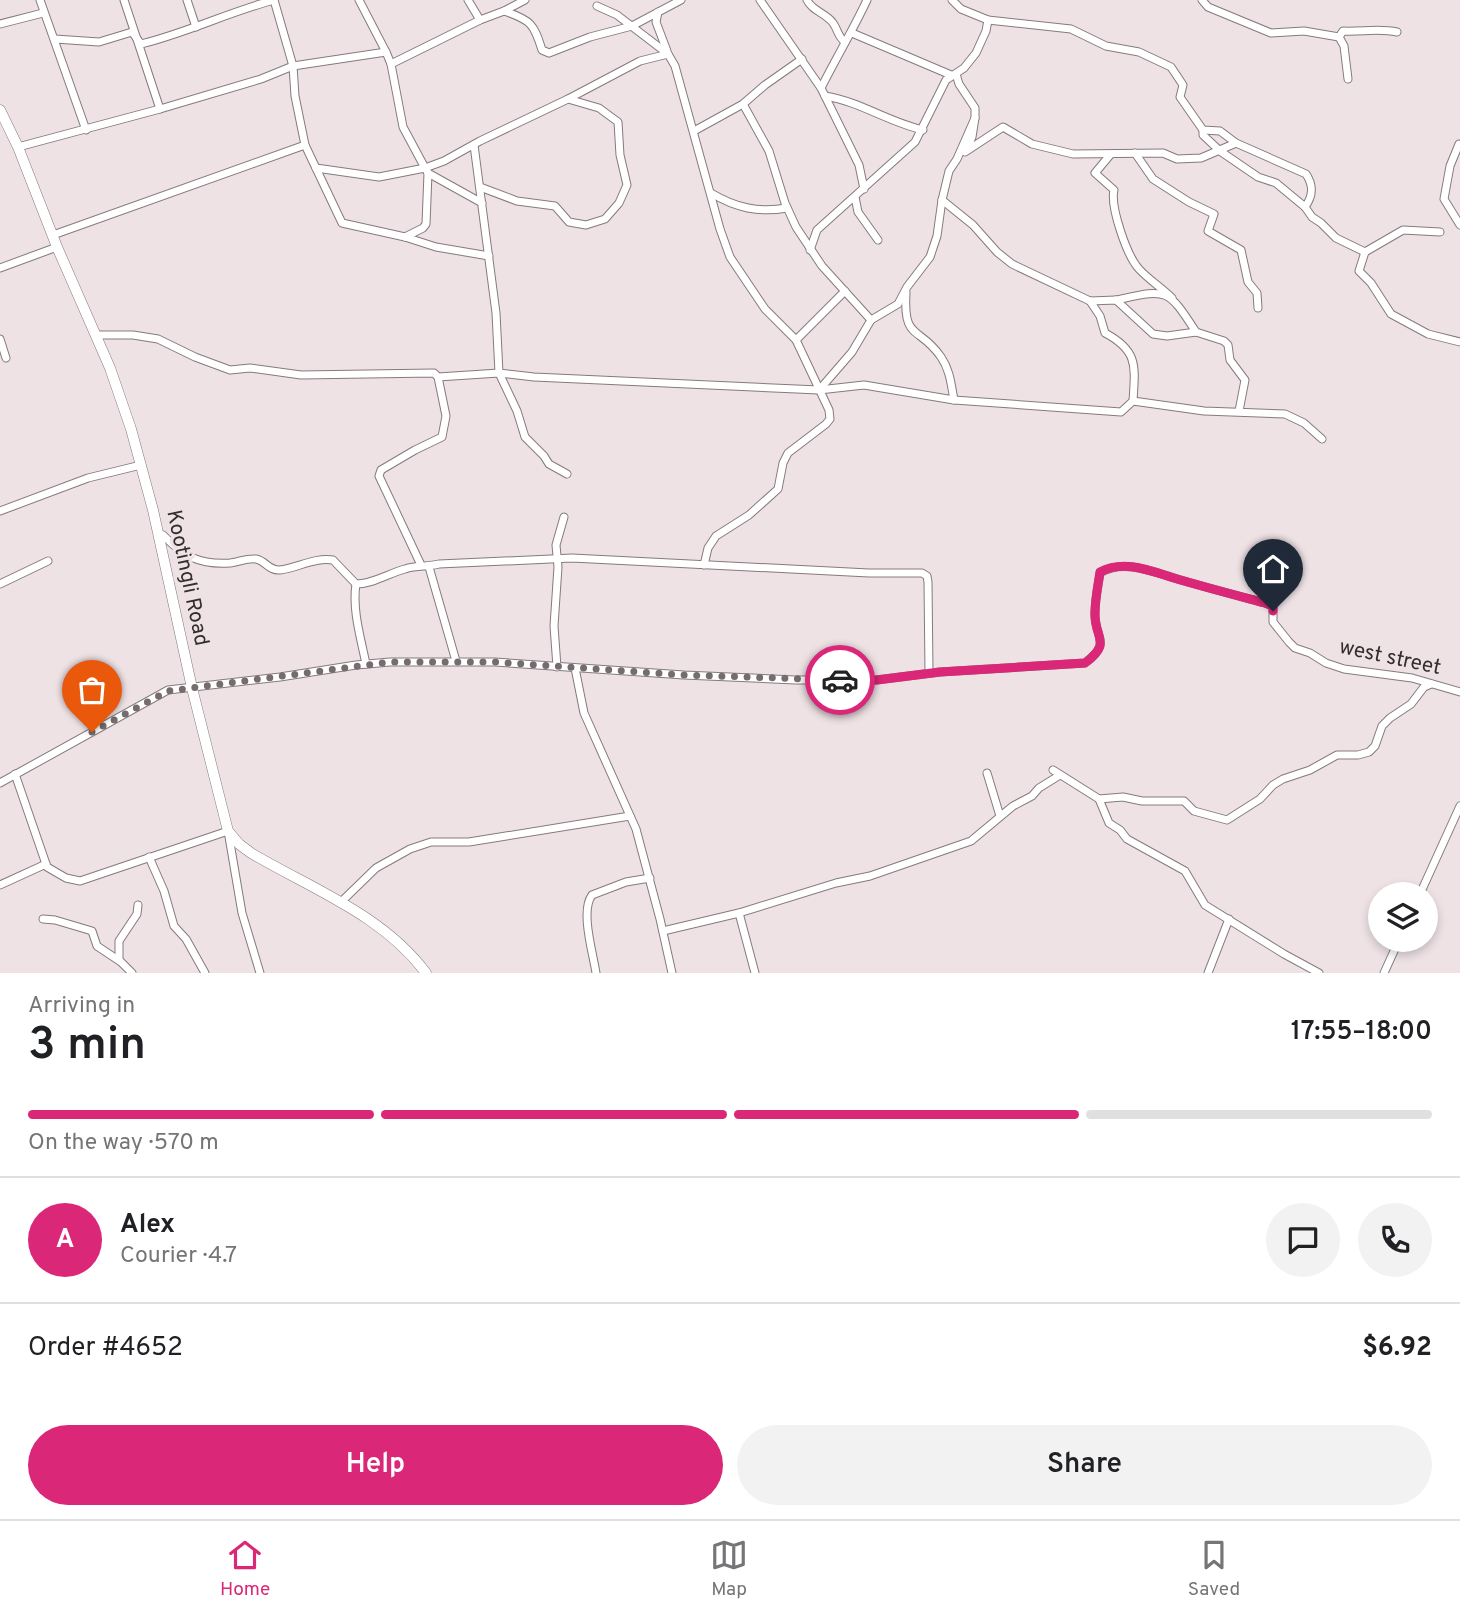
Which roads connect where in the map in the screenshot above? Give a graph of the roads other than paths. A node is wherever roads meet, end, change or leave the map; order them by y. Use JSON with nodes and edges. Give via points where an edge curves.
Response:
{"nodes":[{"id":1,"x":40,"y":0,"type":"edge"},
{"id":2,"x":124,"y":0,"type":"edge"},
{"id":3,"x":187,"y":0,"type":"edge"},
{"id":4,"x":274,"y":0,"type":"edge"},
{"id":5,"x":359,"y":0,"type":"edge"},
{"id":6,"x":468,"y":0,"type":"edge"},
{"id":7,"x":525,"y":0,"type":"edge"},
{"id":8,"x":681,"y":0,"type":"edge"},
{"id":9,"x":760,"y":0,"type":"edge"},
{"id":10,"x":807,"y":0,"type":"edge"},
{"id":11,"x":867,"y":0,"type":"edge"},
{"id":12,"x":952,"y":0,"type":"edge"},
{"id":13,"x":1202,"y":0,"type":"edge"},
{"id":14,"x":962,"y":4,"type":"edge"},
{"id":15,"x":597,"y":6,"type":"dead end"},
{"id":16,"x":504,"y":11,"type":"junction"},
{"id":17,"x":657,"y":12,"type":"junction"},
{"id":18,"x":43,"y":13,"type":"junction"},
{"id":19,"x":480,"y":20,"type":"junction"},
{"id":20,"x":988,"y":20,"type":"junction"},
{"id":21,"x":0,"y":24,"type":"edge"},
{"id":22,"x":632,"y":26,"type":"junction"},
{"id":23,"x":196,"y":27,"type":"junction"},
{"id":24,"x":1397,"y":32,"type":"dead end"},
{"id":25,"x":852,"y":33,"type":"junction"},
{"id":26,"x":1339,"y":37,"type":"junction"},
{"id":27,"x":55,"y":39,"type":"junction"},
{"id":28,"x":845,"y":42,"type":"junction"},
{"id":29,"x":141,"y":44,"type":"junction"},
{"id":30,"x":386,"y":52,"type":"junction"},
{"id":31,"x":668,"y":54,"type":"junction"},
{"id":32,"x":802,"y":59,"type":"junction"},
{"id":33,"x":391,"y":64,"type":"junction"},
{"id":34,"x":293,"y":66,"type":"junction"},
{"id":35,"x":953,"y":75,"type":"junction"},
{"id":36,"x":1348,"y":79,"type":"dead end"},
{"id":37,"x":823,"y":92,"type":"junction"},
{"id":38,"x":568,"y":99,"type":"junction"},
{"id":39,"x":743,"y":104,"type":"junction"},
{"id":40,"x":160,"y":109,"type":"junction"},
{"id":41,"x":0,"y":110,"type":"edge"},
{"id":42,"x":975,"y":118,"type":"junction"},
{"id":43,"x":86,"y":130,"type":"junction"},
{"id":44,"x":923,"y":130,"type":"junction"},
{"id":45,"x":1203,"y":130,"type":"junction"},
{"id":46,"x":694,"y":131,"type":"junction"},
{"id":47,"x":1236,"y":142,"type":"junction"},
{"id":48,"x":1459,"y":144,"type":"edge"},
{"id":49,"x":305,"y":145,"type":"junction"},
{"id":50,"x":474,"y":145,"type":"junction"},
{"id":51,"x":18,"y":147,"type":"junction"},
{"id":52,"x":1220,"y":151,"type":"junction"},
{"id":53,"x":1135,"y":153,"type":"junction"},
{"id":54,"x":1110,"y":155,"type":"junction"},
{"id":55,"x":316,"y":168,"type":"junction"},
{"id":56,"x":427,"y":170,"type":"junction"},
{"id":57,"x":480,"y":187,"type":"junction"},
{"id":58,"x":864,"y":189,"type":"junction"},
{"id":59,"x":711,"y":193,"type":"junction"},
{"id":60,"x":855,"y":197,"type":"junction"},
{"id":61,"x":942,"y":200,"type":"junction"},
{"id":62,"x":482,"y":203,"type":"junction"},
{"id":63,"x":1305,"y":207,"type":"junction"},
{"id":64,"x":787,"y":208,"type":"junction"},
{"id":65,"x":1460,"y":225,"type":"edge"},
{"id":66,"x":1440,"y":232,"type":"dead end"},
{"id":67,"x":53,"y":235,"type":"junction"},
{"id":68,"x":405,"y":237,"type":"junction"},
{"id":69,"x":878,"y":240,"type":"dead end"},
{"id":70,"x":57,"y":247,"type":"junction"},
{"id":71,"x":810,"y":250,"type":"junction"},
{"id":72,"x":1365,"y":252,"type":"junction"},
{"id":73,"x":489,"y":256,"type":"junction"},
{"id":74,"x":0,"y":268,"type":"edge"},
{"id":75,"x":907,"y":287,"type":"junction"},
{"id":76,"x":845,"y":291,"type":"junction"},
{"id":77,"x":1172,"y":298,"type":"junction"},
{"id":78,"x":1116,"y":300,"type":"junction"},
{"id":79,"x":1090,"y":301,"type":"junction"},
{"id":80,"x":1258,"y":308,"type":"dead end"},
{"id":81,"x":871,"y":320,"type":"junction"},
{"id":82,"x":1196,"y":332,"type":"junction"},
{"id":83,"x":96,"y":335,"type":"junction"},
{"id":84,"x":0,"y":339,"type":"edge"},
{"id":85,"x":796,"y":340,"type":"junction"},
{"id":86,"x":1460,"y":342,"type":"edge"},
{"id":87,"x":6,"y":358,"type":"dead end"},
{"id":88,"x":499,"y":373,"type":"junction"},
{"id":89,"x":438,"y":377,"type":"junction"},
{"id":90,"x":820,"y":390,"type":"junction"},
{"id":91,"x":954,"y":400,"type":"junction"},
{"id":92,"x":1133,"y":401,"type":"junction"},
{"id":93,"x":1239,"y":411,"type":"junction"},
{"id":94,"x":1322,"y":439,"type":"dead end"},
{"id":95,"x":141,"y":465,"type":"junction"},
{"id":96,"x":567,"y":474,"type":"dead end"},
{"id":97,"x":0,"y":510,"type":"edge"},
{"id":98,"x":564,"y":517,"type":"dead end"},
{"id":99,"x":159,"y":534,"type":"junction"},
{"id":100,"x":556,"y":558,"type":"junction"},
{"id":101,"x":48,"y":561,"type":"dead end"},
{"id":102,"x":704,"y":565,"type":"junction"},
{"id":103,"x":425,"y":566,"type":"junction"},
{"id":104,"x":0,"y":584,"type":"edge"},
{"id":105,"x":355,"y":584,"type":"junction"},
{"id":106,"x":456,"y":661,"type":"junction"},
{"id":107,"x":366,"y":664,"type":"junction"},
{"id":108,"x":557,"y":667,"type":"junction"},
{"id":109,"x":575,"y":668,"type":"junction"},
{"id":110,"x":929,"y":673,"type":"junction"},
{"id":111,"x":1432,"y":684,"type":"junction"},
{"id":112,"x":192,"y":688,"type":"junction"},
{"id":113,"x":1460,"y":692,"type":"edge"},
{"id":114,"x":987,"y":773,"type":"dead end"},
{"id":115,"x":15,"y":774,"type":"junction"},
{"id":116,"x":0,"y":783,"type":"edge"},
{"id":117,"x":1099,"y":799,"type":"junction"},
{"id":118,"x":1460,"y":806,"type":"edge"},
{"id":119,"x":630,"y":816,"type":"junction"},
{"id":120,"x":1000,"y":816,"type":"junction"},
{"id":121,"x":228,"y":831,"type":"junction"},
{"id":122,"x":149,"y":858,"type":"junction"},
{"id":123,"x":46,"y":864,"type":"junction"},
{"id":124,"x":650,"y":878,"type":"junction"},
{"id":125,"x":1425,"y":882,"type":"edge"},
{"id":126,"x":0,"y":885,"type":"edge"},
{"id":127,"x":341,"y":902,"type":"junction"},
{"id":128,"x":138,"y":905,"type":"dead end"},
{"id":129,"x":739,"y":913,"type":"junction"},
{"id":130,"x":43,"y":919,"type":"dead end"},
{"id":131,"x":1229,"y":919,"type":"junction"},
{"id":132,"x":663,"y":931,"type":"junction"},
{"id":133,"x":1394,"y":952,"type":"edge"},
{"id":134,"x":119,"y":960,"type":"junction"},
{"id":135,"x":132,"y":973,"type":"edge"},
{"id":136,"x":205,"y":973,"type":"edge"},
{"id":137,"x":260,"y":973,"type":"edge"},
{"id":138,"x":426,"y":973,"type":"edge"},
{"id":139,"x":596,"y":973,"type":"edge"},
{"id":140,"x":672,"y":973,"type":"edge"},
{"id":141,"x":755,"y":973,"type":"edge"},
{"id":142,"x":1208,"y":973,"type":"edge"},
{"id":143,"x":1319,"y":973,"type":"edge"},
{"id":144,"x":1384,"y":973,"type":"edge"}],
"edges":[{"from":1,"to":18,"type":"street"},
{"from":2,"to":29,"type":"street"},
{"from":3,"to":23,"type":"street"},
{"from":4,"to":23,"type":"street"},
{"from":4,"to":34,"type":"street"},
{"from":5,"to":30,"type":"street"},
{"from":6,"to":19,"type":"street"},
{"from":7,"to":16,"type":"street"},
{"from":8,"to":17,"type":"street"},
{"from":9,"to":32,"type":"street"},
{"from":10,"to":28,"type":"street","via":[[835,25]]},
{"from":11,"to":25,"type":"street"},
{"from":12,"to":14,"type":"street"},
{"from":13,"to":26,"type":"street","via":[[1208,7],[1271,33],[1304,31]]},
{"from":14,"to":20,"type":"street"},
{"from":15,"to":22,"type":"street"},
{"from":16,"to":19,"type":"street"},
{"from":16,"to":22,"type":"street","via":[[530,22],[542,50],[550,53]]},
{"from":17,"to":22,"type":"street"},
{"from":17,"to":31,"type":"street","via":[[656,22]]},
{"from":18,"to":21,"type":"street"},
{"from":18,"to":27,"type":"street"},
{"from":19,"to":33,"type":"street"},
{"from":20,"to":35,"type":"street","via":[[976,52]]},
{"from":20,"to":45,"type":"street","via":[[1071,29],[1106,46],[1139,52],[1171,66],[1183,85],[1180,97]]},
{"from":22,"to":31,"type":"street"},
{"from":23,"to":29,"type":"street"},
{"from":24,"to":26,"type":"street","via":[[1343,31]]},
{"from":25,"to":28,"type":"street"},
{"from":25,"to":35,"type":"street"},
{"from":26,"to":36,"type":"street","via":[[1345,46]]},
{"from":27,"to":29,"type":"street","via":[[99,42],[132,32]]},
{"from":27,"to":43,"type":"street"},
{"from":28,"to":37,"type":"street"},
{"from":29,"to":40,"type":"street"},
{"from":30,"to":33,"type":"street"},
{"from":30,"to":34,"type":"street"},
{"from":31,"to":38,"type":"street","via":[[640,61]]},
{"from":31,"to":46,"type":"street"},
{"from":32,"to":37,"type":"street"},
{"from":32,"to":39,"type":"street"},
{"from":33,"to":56,"type":"street","via":[[402,127]]},
{"from":34,"to":40,"type":"street"},
{"from":34,"to":49,"type":"street"},
{"from":35,"to":42,"type":"street","via":[[975,108]]},
{"from":35,"to":44,"type":"street","via":[[946,80]]},
{"from":37,"to":44,"type":"street"},
{"from":37,"to":58,"type":"street","via":[[859,165]]},
{"from":38,"to":50,"type":"street"},
{"from":38,"to":57,"type":"street","via":[[599,108],[618,122],[627,185],[605,219],[586,225],[569,222],[555,206],[517,201]]},
{"from":39,"to":46,"type":"street"},
{"from":39,"to":64,"type":"street","via":[[769,151]]},
{"from":40,"to":43,"type":"street"},
{"from":41,"to":51,"type":"street","name":"Kootingli Road"},
{"from":42,"to":54,"type":"street","via":[[965,152],[1003,127],[1032,144],[1073,154]]},
{"from":42,"to":61,"type":"street","via":[[949,171]]},
{"from":43,"to":51,"type":"street"},
{"from":44,"to":58,"type":"street","via":[[911,147]]},
{"from":45,"to":47,"type":"street","via":[[1220,131]]},
{"from":45,"to":52,"type":"street"},
{"from":46,"to":59,"type":"street"},
{"from":47,"to":52,"type":"street"},
{"from":47,"to":63,"type":"street","via":[[1307,174],[1312,198]]},
{"from":48,"to":65,"type":"street","via":[[1444,199]]},
{"from":49,"to":55,"type":"street"},
{"from":49,"to":67,"type":"street"},
{"from":50,"to":56,"type":"street"},
{"from":50,"to":57,"type":"street"},
{"from":51,"to":67,"type":"street","name":"Kootingli Road"},
{"from":52,"to":53,"type":"street","via":[[1181,159],[1163,153]]},
{"from":52,"to":63,"type":"street","via":[[1258,177],[1276,183]]},
{"from":53,"to":54,"type":"street"},
{"from":53,"to":80,"type":"street","via":[[1160,184],[1214,214],[1208,231],[1241,250]]},
{"from":54,"to":77,"type":"street","via":[[1096,173],[1114,190],[1119,229],[1138,268]]},
{"from":55,"to":56,"type":"street","via":[[379,177]]},
{"from":55,"to":68,"type":"street","via":[[342,223]]},
{"from":56,"to":62,"type":"street"},
{"from":56,"to":68,"type":"street","via":[[426,224]]},
{"from":57,"to":62,"type":"street"},
{"from":58,"to":60,"type":"street"},
{"from":59,"to":64,"type":"street","via":[[748,209]]},
{"from":59,"to":85,"type":"street","via":[[734,264],[765,309]]},
{"from":60,"to":69,"type":"street","via":[[858,212]]},
{"from":60,"to":71,"type":"street","via":[[817,230]]},
{"from":61,"to":75,"type":"street","via":[[930,257]]},
{"from":61,"to":79,"type":"street","via":[[1013,264]]},
{"from":62,"to":73,"type":"street"},
{"from":63,"to":72,"type":"street","via":[[1336,238]]},
{"from":64,"to":71,"type":"street"},
{"from":66,"to":72,"type":"street","via":[[1404,230]]},
{"from":67,"to":70,"type":"street","name":"Kootingli Road"},
{"from":68,"to":73,"type":"street"},
{"from":70,"to":74,"type":"street"},
{"from":70,"to":83,"type":"street","name":"Kootingli Road"},
{"from":71,"to":76,"type":"street"},
{"from":72,"to":86,"type":"street","via":[[1359,271],[1391,314],[1428,334]]},
{"from":73,"to":88,"type":"street"},
{"from":75,"to":81,"type":"street","via":[[898,304]]},
{"from":75,"to":91,"type":"street","via":[[905,314],[912,331],[939,354],[950,374]]},
{"from":76,"to":81,"type":"street"},
{"from":76,"to":85,"type":"street"},
{"from":77,"to":78,"type":"street","via":[[1155,292]]},
{"from":77,"to":82,"type":"street"},
{"from":78,"to":79,"type":"street"},
{"from":78,"to":82,"type":"street","via":[[1153,334],[1167,337]]},
{"from":79,"to":92,"type":"street","via":[[1105,333],[1131,353]]},
{"from":81,"to":90,"type":"street"},
{"from":82,"to":93,"type":"street","via":[[1228,345],[1230,359],[1245,380]]},
{"from":83,"to":89,"type":"street","via":[[158,339],[230,370],[301,375],[434,373]]},
{"from":83,"to":95,"type":"street","name":"Kootingli Road"},
{"from":84,"to":87,"type":"street"},
{"from":85,"to":90,"type":"street"},
{"from":88,"to":89,"type":"street"},
{"from":88,"to":90,"type":"street"},
{"from":88,"to":96,"type":"street","via":[[525,437],[549,464]]},
{"from":89,"to":103,"type":"street","via":[[446,416],[442,437],[381,470],[379,476]]},
{"from":90,"to":91,"type":"street","via":[[864,385]]},
{"from":90,"to":102,"type":"street","via":[[830,419],[788,453],[778,489],[716,536]]},
{"from":91,"to":92,"type":"street","via":[[1121,412]]},
{"from":92,"to":93,"type":"street"},
{"from":93,"to":94,"type":"street","via":[[1289,415]]},
{"from":95,"to":97,"type":"street","via":[[88,478]]},
{"from":95,"to":99,"type":"street","name":"Kootingli Road"},
{"from":98,"to":100,"type":"street"},
{"from":99,"to":105,"type":"street","via":[[190,558],[208,562],[253,559],[275,570],[333,560]]},
{"from":99,"to":112,"type":"street","name":"Kootingli Road"},
{"from":100,"to":102,"type":"street"},
{"from":100,"to":103,"type":"street"},
{"from":100,"to":108,"type":"street"},
{"from":101,"to":104,"type":"street"},
{"from":102,"to":110,"type":"street","via":[[922,573],[928,582]]},
{"from":103,"to":105,"type":"street"},
{"from":103,"to":106,"type":"street"},
{"from":105,"to":107,"type":"street"},
{"from":106,"to":107,"type":"street"},
{"from":106,"to":108,"type":"street"},
{"from":107,"to":112,"type":"street"},
{"from":108,"to":109,"type":"street"},
{"from":109,"to":110,"type":"street","via":[[795,680],[877,680]]},
{"from":109,"to":119,"type":"street","via":[[584,713]]},
{"from":110,"to":111,"type":"street","name":"west street","via":[[1085,663],[1101,641],[1094,616],[1100,572],[1126,566],[1273,606],[1273,622],[1289,642],[1325,663]]},
{"from":111,"to":113,"type":"street","name":"west street"},
{"from":111,"to":117,"type":"street","via":[[1382,726],[1369,752],[1336,755],[1283,779],[1227,820],[1194,811],[1184,801]]},
{"from":112,"to":115,"type":"street","via":[[148,700]]},
{"from":112,"to":121,"type":"street","name":"Kootingli Road"},
{"from":114,"to":120,"type":"street"},
{"from":115,"to":116,"type":"street"},
{"from":115,"to":123,"type":"street"},
{"from":117,"to":120,"type":"street","via":[[1057,772]]},
{"from":117,"to":131,"type":"street","via":[[1109,823],[1140,848],[1185,871],[1205,905]]},
{"from":118,"to":125,"type":"street"},
{"from":119,"to":124,"type":"street"},
{"from":119,"to":127,"type":"street","via":[[469,842],[431,842],[376,868]]},
{"from":120,"to":129,"type":"street","via":[[971,841]]},
{"from":121,"to":122,"type":"street"},
{"from":121,"to":127,"type":"street","via":[[251,853]]},
{"from":121,"to":137,"type":"street","via":[[242,913]]},
{"from":122,"to":123,"type":"street","via":[[80,881],[66,878]]},
{"from":122,"to":136,"type":"street","via":[[174,926]]},
{"from":123,"to":126,"type":"street"},
{"from":124,"to":132,"type":"street"},
{"from":124,"to":139,"type":"street","via":[[626,882],[589,900]]},
{"from":127,"to":138,"type":"street","via":[[400,942]]},
{"from":128,"to":134,"type":"street","via":[[138,914],[119,941]]},
{"from":129,"to":132,"type":"street"},
{"from":129,"to":141,"type":"street"},
{"from":130,"to":134,"type":"street","via":[[92,931],[97,946]]},
{"from":131,"to":142,"type":"street"},
{"from":131,"to":143,"type":"street"},
{"from":132,"to":140,"type":"street"},
{"from":133,"to":144,"type":"street"},
{"from":134,"to":135,"type":"street"}]}
